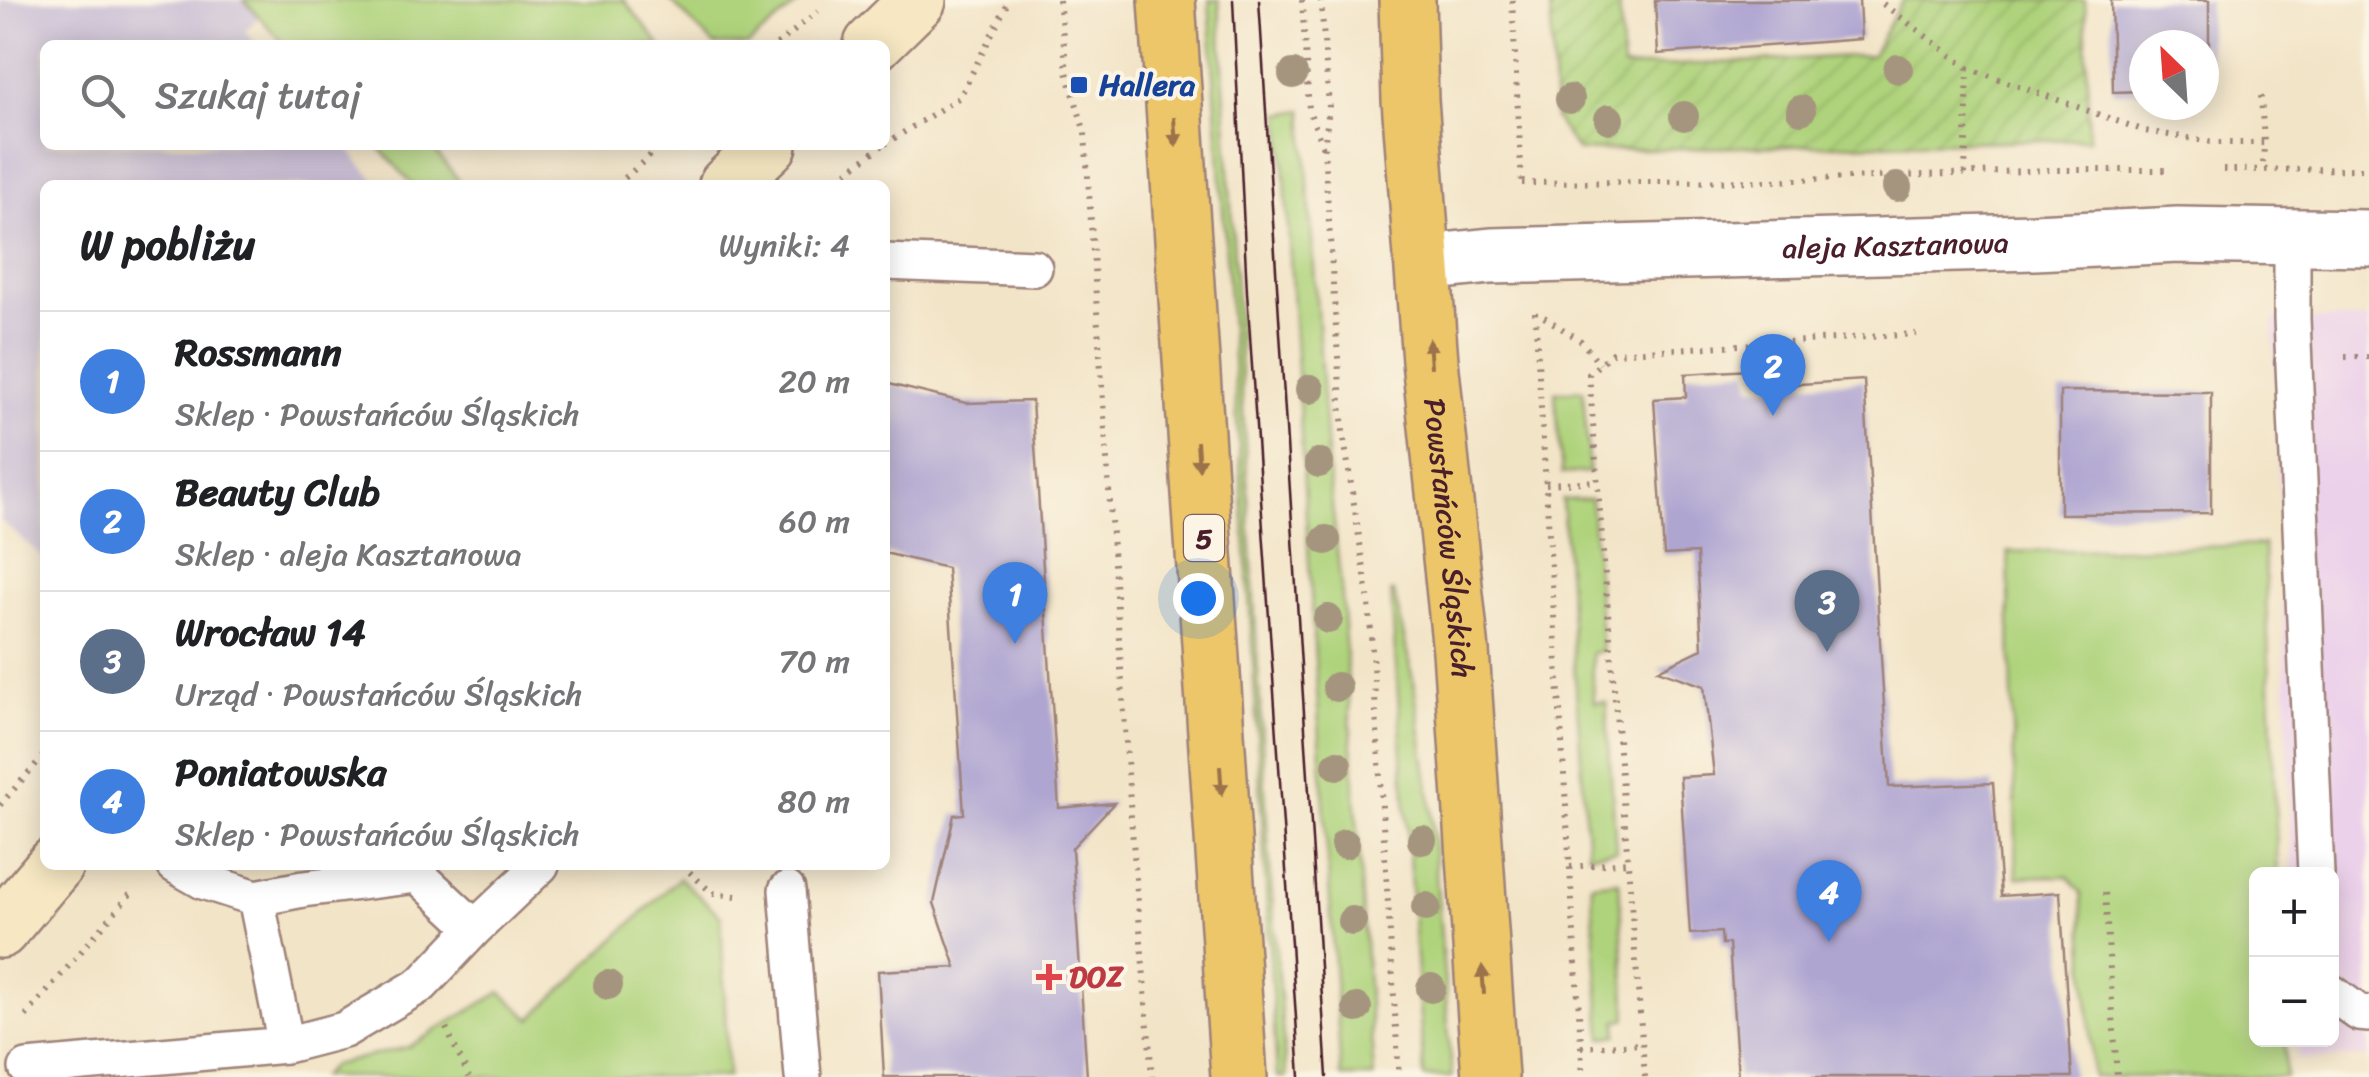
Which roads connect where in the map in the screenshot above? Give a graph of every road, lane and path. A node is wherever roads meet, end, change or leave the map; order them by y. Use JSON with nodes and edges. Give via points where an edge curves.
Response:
{"nodes":[{"id":1,"x":832,"y":0,"type":"edge"},
{"id":2,"x":918,"y":0,"type":"edge"},
{"id":3,"x":1009,"y":0,"type":"edge"},
{"id":4,"x":1059,"y":0,"type":"edge"},
{"id":5,"x":1168,"y":0,"type":"edge"},
{"id":6,"x":1302,"y":0,"type":"edge"},
{"id":7,"x":1321,"y":0,"type":"edge"},
{"id":8,"x":1407,"y":0,"type":"edge"},
{"id":9,"x":1512,"y":0,"type":"edge"},
{"id":10,"x":1883,"y":4,"type":"dead end"},
{"id":11,"x":783,"y":40,"type":"edge"},
{"id":12,"x":877,"y":40,"type":"edge"},
{"id":13,"x":1968,"y":68,"type":"junction"},
{"id":14,"x":2260,"y":96,"type":"dead end"},
{"id":15,"x":890,"y":140,"type":"edge"},
{"id":16,"x":2264,"y":143,"type":"junction"},
{"id":17,"x":1324,"y":149,"type":"junction"},
{"id":18,"x":656,"y":150,"type":"edge"},
{"id":19,"x":876,"y":150,"type":"edge"},
{"id":20,"x":2263,"y":169,"type":"junction"},
{"id":21,"x":2369,"y":169,"type":"edge"},
{"id":22,"x":2181,"y":170,"type":"dead end"},
{"id":23,"x":2218,"y":170,"type":"dead end"},
{"id":24,"x":1965,"y":175,"type":"junction"},
{"id":25,"x":624,"y":180,"type":"edge"},
{"id":26,"x":837,"y":180,"type":"edge"},
{"id":27,"x":1522,"y":183,"type":"junction"},
{"id":28,"x":2292,"y":236,"type":"junction"},
{"id":29,"x":2369,"y":238,"type":"edge"},
{"id":30,"x":1530,"y":256,"type":"junction"},
{"id":31,"x":890,"y":262,"type":"edge"},
{"id":32,"x":1424,"y":263,"type":"junction"},
{"id":33,"x":1034,"y":268,"type":"dead end"},
{"id":34,"x":1535,"y":311,"type":"junction"},
{"id":35,"x":1916,"y":334,"type":"dead end"},
{"id":36,"x":1600,"y":364,"type":"junction"},
{"id":37,"x":1598,"y":482,"type":"junction"},
{"id":38,"x":1546,"y":484,"type":"junction"},
{"id":39,"x":40,"y":760,"type":"edge"},
{"id":40,"x":0,"y":805,"type":"edge"},
{"id":41,"x":1628,"y":862,"type":"junction"},
{"id":42,"x":1570,"y":867,"type":"junction"},
{"id":43,"x":2316,"y":867,"type":"edge"},
{"id":44,"x":51,"y":870,"type":"edge"},
{"id":45,"x":184,"y":870,"type":"edge"},
{"id":46,"x":536,"y":870,"type":"edge"},
{"id":47,"x":687,"y":870,"type":"edge"},
{"id":48,"x":314,"y":877,"type":"edge"},
{"id":49,"x":787,"y":890,"type":"dead end"},
{"id":50,"x":133,"y":891,"type":"dead end"},
{"id":51,"x":2105,"y":892,"type":"dead end"},
{"id":52,"x":712,"y":893,"type":"dead end"},
{"id":53,"x":256,"y":898,"type":"junction"},
{"id":54,"x":476,"y":928,"type":"junction"},
{"id":55,"x":0,"y":930,"type":"edge"},
{"id":56,"x":2339,"y":999,"type":"edge"},
{"id":57,"x":2369,"y":1014,"type":"edge"},
{"id":58,"x":20,"y":1022,"type":"dead end"},
{"id":59,"x":1642,"y":1044,"type":"junction"},
{"id":60,"x":286,"y":1045,"type":"junction"},
{"id":61,"x":1581,"y":1048,"type":"junction"},
{"id":62,"x":27,"y":1068,"type":"dead end"},
{"id":63,"x":802,"y":1077,"type":"edge"},
{"id":64,"x":1152,"y":1077,"type":"edge"},
{"id":65,"x":1239,"y":1077,"type":"edge"},
{"id":66,"x":1399,"y":1077,"type":"edge"},
{"id":67,"x":1490,"y":1077,"type":"edge"},
{"id":68,"x":1583,"y":1077,"type":"edge"},
{"id":69,"x":1645,"y":1077,"type":"edge"},
{"id":70,"x":2117,"y":1077,"type":"edge"}],
"edges":[{"from":1,"to":11,"type":"path"},
{"from":2,"to":12,"type":"street"},
{"from":3,"to":15,"type":"path","via":[[960,97]]},
{"from":4,"to":64,"type":"path","via":[[1067,72],[1085,133]]},
{"from":5,"to":65,"type":"main road","number":"5","one_way":true},
{"from":6,"to":17,"type":"path","via":[[1309,110]]},
{"from":7,"to":17,"type":"path","via":[[1329,108]]},
{"from":8,"to":32,"type":"main road","name":"Powstańców Śląskich"},
{"from":9,"to":27,"type":"path"},
{"from":10,"to":13,"type":"path"},
{"from":13,"to":16,"type":"path","via":[[2144,132]]},
{"from":13,"to":24,"type":"path"},
{"from":14,"to":16,"type":"path"},
{"from":16,"to":20,"type":"path"},
{"from":17,"to":66,"type":"path","via":[[1343,432],[1369,602]]},
{"from":18,"to":25,"type":"path"},
{"from":19,"to":26,"type":"path"},
{"from":20,"to":21,"type":"path"},
{"from":20,"to":23,"type":"path"},
{"from":22,"to":24,"type":"path"},
{"from":24,"to":27,"type":"path"},
{"from":27,"to":30,"type":"path"},
{"from":28,"to":29,"type":"street","name":"aleja Kasztanowa"},
{"from":28,"to":30,"type":"street","name":"aleja Kasztanowa"},
{"from":28,"to":43,"type":"lane"},
{"from":30,"to":32,"type":"street","name":"aleja Kasztanowa"},
{"from":30,"to":34,"type":"path"},
{"from":31,"to":33,"type":"lane"},
{"from":67,"to":32,"type":"main road","name":"Powstańców Śląskich","one_way":true,"via":[[1461,651]]},
{"from":34,"to":36,"type":"path","via":[[1581,342]]},
{"from":34,"to":38,"type":"path"},
{"from":35,"to":36,"type":"path","via":[[1612,353]]},
{"from":36,"to":37,"type":"path","via":[[1589,374]]},
{"from":37,"to":38,"type":"path"},
{"from":37,"to":41,"type":"path"},
{"from":38,"to":42,"type":"path"},
{"from":39,"to":40,"type":"path"},
{"from":41,"to":42,"type":"path"},
{"from":41,"to":59,"type":"path"},
{"from":42,"to":61,"type":"path"},
{"from":44,"to":55,"type":"street"},
{"from":45,"to":53,"type":"lane"},
{"from":46,"to":54,"type":"lane"},
{"from":47,"to":52,"type":"path"},
{"from":48,"to":53,"type":"lane"},
{"from":48,"to":54,"type":"lane","via":[[418,875]]},
{"from":49,"to":63,"type":"lane"},
{"from":50,"to":58,"type":"path"},
{"from":51,"to":70,"type":"path"},
{"from":53,"to":60,"type":"lane"},
{"from":54,"to":60,"type":"lane","via":[[422,984],[344,1030]]},
{"from":56,"to":57,"type":"lane"},
{"from":59,"to":61,"type":"path"},
{"from":59,"to":69,"type":"path"},
{"from":60,"to":62,"type":"lane"},
{"from":61,"to":68,"type":"path"}]}
